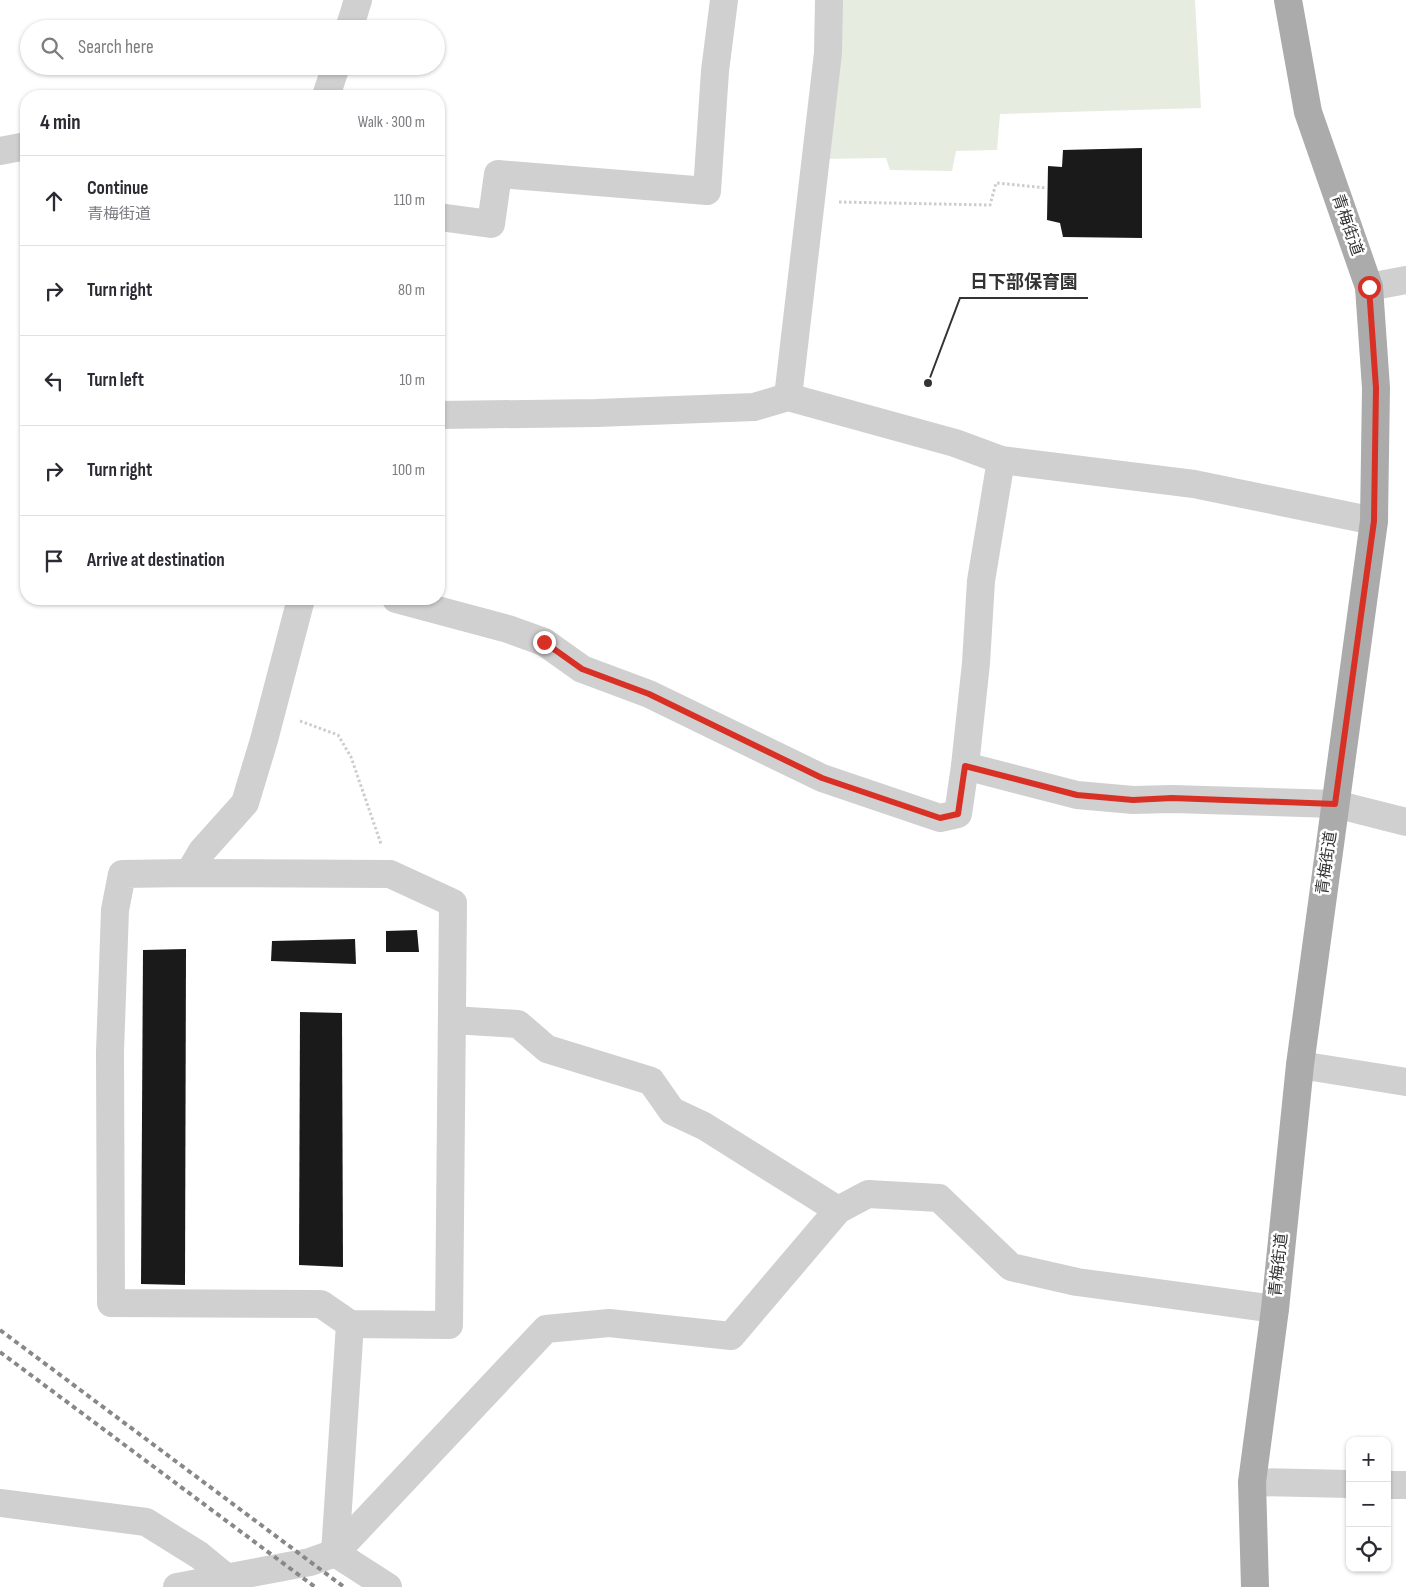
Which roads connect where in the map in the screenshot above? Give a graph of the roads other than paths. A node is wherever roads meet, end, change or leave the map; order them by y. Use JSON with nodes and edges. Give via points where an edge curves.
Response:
{"nodes":[{"id":1,"x":358,"y":0,"type":"edge"},
{"id":2,"x":724,"y":0,"type":"edge"},
{"id":3,"x":829,"y":0,"type":"edge"},
{"id":4,"x":1288,"y":0,"type":"edge"},
{"id":5,"x":352,"y":20,"type":"edge"},
{"id":6,"x":333,"y":75,"type":"edge"},
{"id":7,"x":328,"y":90,"type":"edge"},
{"id":8,"x":20,"y":147,"type":"edge"},
{"id":9,"x":0,"y":151,"type":"edge"},
{"id":10,"x":445,"y":218,"type":"edge"},
{"id":11,"x":1406,"y":280,"type":"edge"},
{"id":12,"x":1369,"y":287,"type":"junction"},
{"id":13,"x":788,"y":397,"type":"junction"},
{"id":14,"x":445,"y":415,"type":"edge"},
{"id":15,"x":1001,"y":460,"type":"junction"},
{"id":16,"x":1374,"y":521,"type":"junction"},
{"id":17,"x":299,"y":605,"type":"edge"},
{"id":18,"x":418,"y":605,"type":"edge"},
{"id":19,"x":965,"y":766,"type":"junction"},
{"id":20,"x":1335,"y":804,"type":"junction"},
{"id":21,"x":1406,"y":822,"type":"edge"},
{"id":22,"x":189,"y":873,"type":"junction"},
{"id":23,"x":452,"y":1020,"type":"junction"},
{"id":24,"x":1300,"y":1065,"type":"junction"},
{"id":25,"x":1406,"y":1082,"type":"edge"},
{"id":26,"x":838,"y":1210,"type":"junction"},
{"id":27,"x":1274,"y":1309,"type":"junction"},
{"id":28,"x":350,"y":1324,"type":"junction"},
{"id":29,"x":1252,"y":1482,"type":"junction"},
{"id":30,"x":1346,"y":1484,"type":"edge"},
{"id":31,"x":1391,"y":1485,"type":"edge"},
{"id":32,"x":1406,"y":1485,"type":"edge"},
{"id":33,"x":0,"y":1503,"type":"edge"},
{"id":34,"x":335,"y":1553,"type":"junction"},
{"id":35,"x":227,"y":1578,"type":"junction"},
{"id":36,"x":176,"y":1587,"type":"edge"},
{"id":37,"x":388,"y":1587,"type":"edge"},
{"id":38,"x":1255,"y":1587,"type":"edge"}],
"edges":[{"from":1,"to":5,"type":"street"},
{"from":2,"to":10,"type":"street","via":[[715,71],[707,191],[498,174],[491,224]]},
{"from":3,"to":13,"type":"street","via":[[828,53]]},
{"from":4,"to":12,"type":"main road","name":"青梅街道","via":[[1308,112]]},
{"from":6,"to":7,"type":"street"},
{"from":8,"to":9,"type":"street"},
{"from":11,"to":12,"type":"street"},
{"from":12,"to":16,"type":"main road","name":"青梅街道","via":[[1376,388]]},
{"from":13,"to":14,"type":"street","via":[[754,408]]},
{"from":13,"to":15,"type":"street","via":[[955,443]]},
{"from":15,"to":16,"type":"street","via":[[1194,484]]},
{"from":15,"to":19,"type":"street","via":[[980,581],[976,663]]},
{"from":16,"to":20,"type":"main road","name":"青梅街道"},
{"from":17,"to":22,"type":"street","via":[[245,804],[202,852]]},
{"from":18,"to":19,"type":"street","via":[[544,642],[582,669],[649,694],[822,778],[940,818],[958,814]]},
{"from":19,"to":20,"type":"street","via":[[1077,795],[1133,800],[1172,798]]},
{"from":20,"to":21,"type":"street"},
{"from":20,"to":24,"type":"main road","name":"青梅街道"},
{"from":22,"to":23,"type":"street","via":[[390,874],[453,903]]},
{"from":22,"to":28,"type":"street","via":[[122,874],[115,910],[110,1052],[111,1303],[321,1304]]},
{"from":23,"to":26,"type":"street","via":[[518,1024],[547,1049],[651,1081],[672,1111],[704,1126]]},
{"from":23,"to":28,"type":"street","via":[[450,1325]]},
{"from":24,"to":25,"type":"street"},
{"from":24,"to":27,"type":"main road","name":"青梅街道"},
{"from":26,"to":27,"type":"street","via":[[868,1194],[939,1198],[1011,1267],[1077,1282]]},
{"from":26,"to":34,"type":"street","via":[[731,1336],[609,1323],[546,1329]]},
{"from":27,"to":29,"type":"main road","name":"青梅街道"},
{"from":28,"to":34,"type":"street"},
{"from":29,"to":30,"type":"street"},
{"from":29,"to":38,"type":"main road","name":"青梅街道"},
{"from":31,"to":32,"type":"street"},
{"from":33,"to":35,"type":"street","via":[[146,1522],[199,1555]]},
{"from":34,"to":35,"type":"street","via":[[310,1562]]},
{"from":34,"to":37,"type":"street"},
{"from":35,"to":36,"type":"street"}]}
